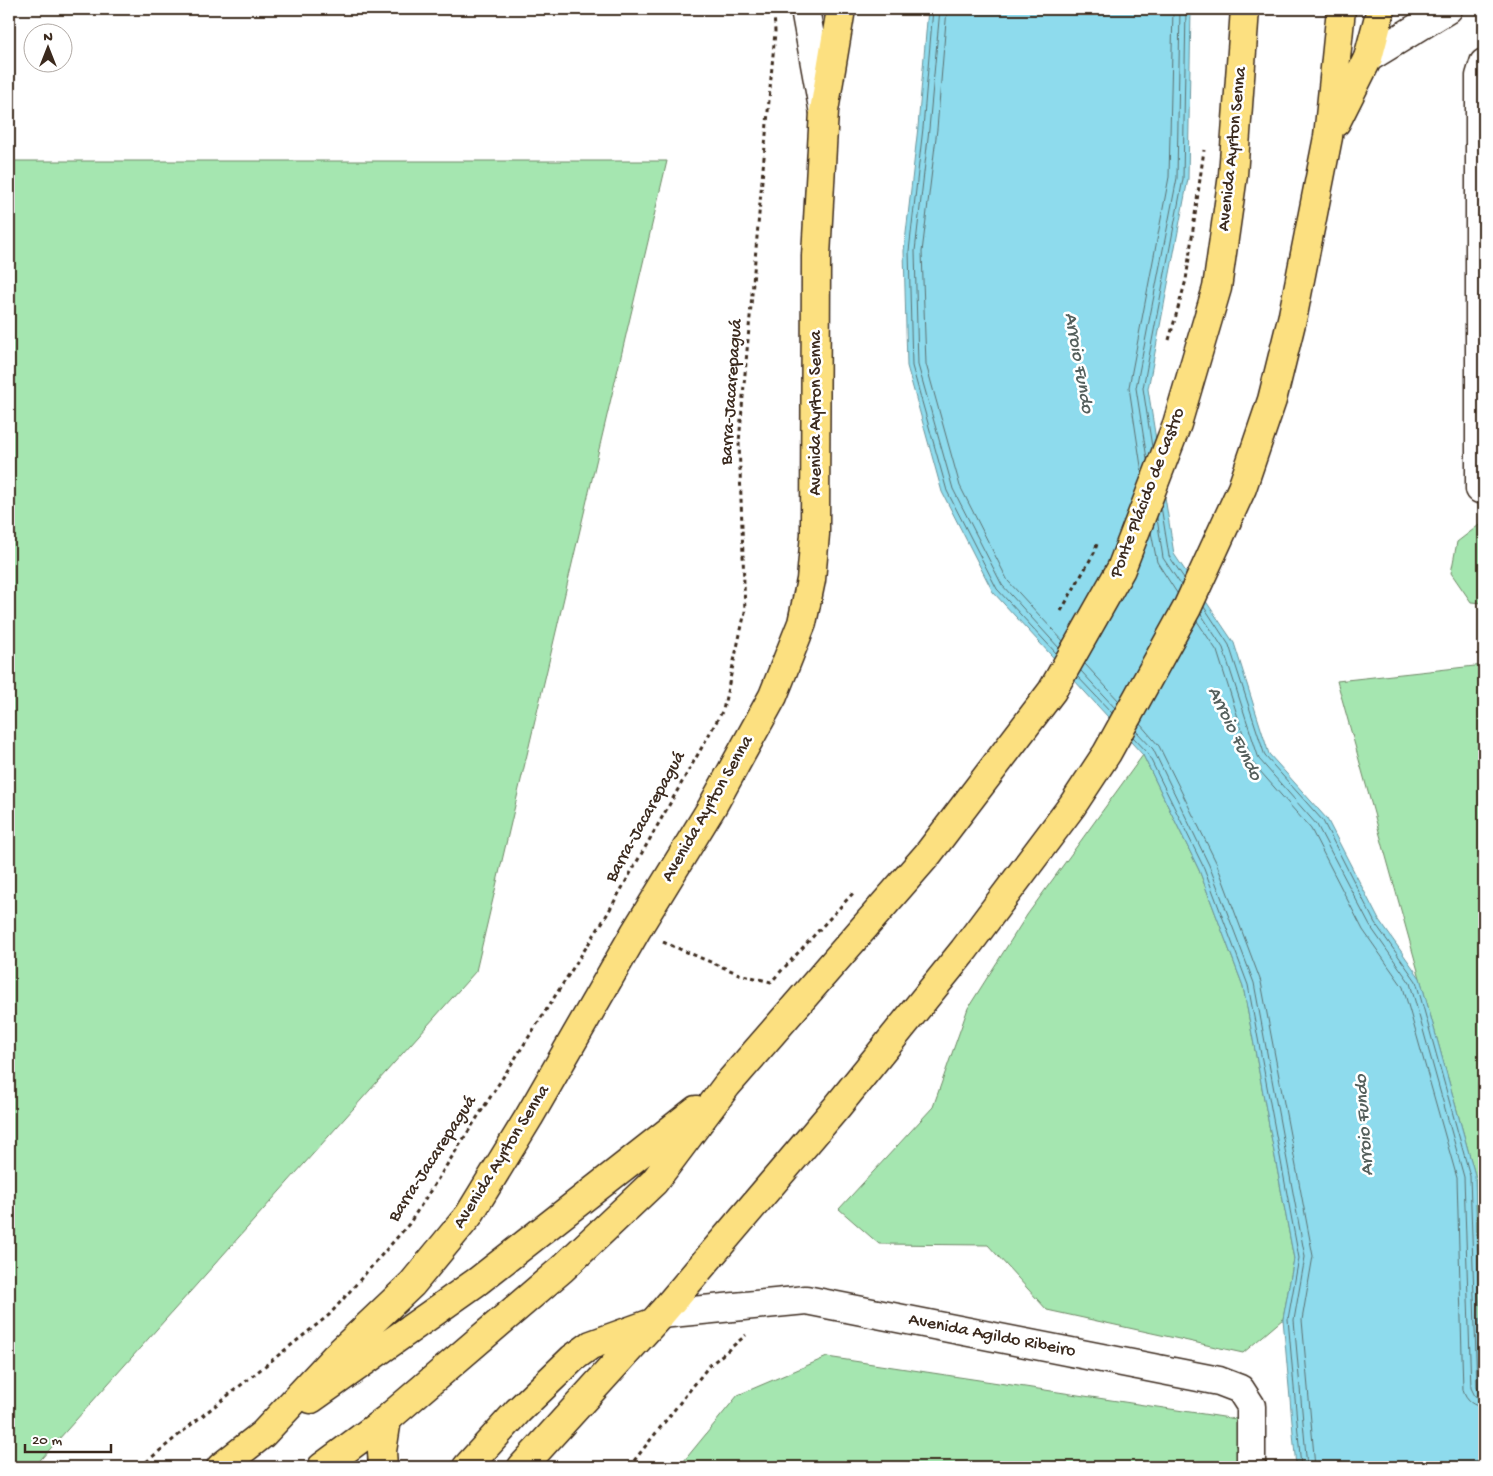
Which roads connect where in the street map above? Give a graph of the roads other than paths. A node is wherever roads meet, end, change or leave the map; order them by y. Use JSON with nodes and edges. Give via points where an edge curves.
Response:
{"nodes":[{"id":1,"x":805,"y":9,"type":"edge"},
{"id":2,"x":841,"y":9,"type":"edge"},
{"id":3,"x":1245,"y":9,"type":"edge"},
{"id":4,"x":1341,"y":9,"type":"edge"},
{"id":5,"x":1381,"y":9,"type":"edge"},
{"id":6,"x":1448,"y":9,"type":"edge"},
{"id":7,"x":1368,"y":58,"type":"junction"},
{"id":8,"x":1484,"y":63,"type":"edge"},
{"id":9,"x":824,"y":111,"type":"junction"},
{"id":10,"x":1328,"y":137,"type":"junction"},
{"id":11,"x":1217,"y":288,"type":"joint"},
{"id":12,"x":1480,"y":489,"type":"dead end"},
{"id":13,"x":727,"y":1085,"type":"junction"},
{"id":14,"x":657,"y":1318,"type":"junction"},
{"id":15,"x":387,"y":1419,"type":"junction"},
{"id":16,"x":263,"y":1434,"type":"junction"},
{"id":17,"x":522,"y":1463,"type":"edge"},
{"id":18,"x":222,"y":1467,"type":"edge"},
{"id":19,"x":322,"y":1467,"type":"edge"},
{"id":20,"x":383,"y":1467,"type":"edge"},
{"id":21,"x":467,"y":1467,"type":"edge"},
{"id":22,"x":1251,"y":1467,"type":"edge"}],
"edges":[{"from":1,"to":9,"type":"street"},
{"from":2,"to":9,"type":"highway","name":"Avenida Ayrton Senna"},
{"from":3,"to":11,"type":"highway","name":"Avenida Ayrton Senna","via":[[1233,175]]},
{"from":4,"to":10,"type":"highway"},
{"from":5,"to":7,"type":"highway"},
{"from":6,"to":7,"type":"street"},
{"from":7,"to":10,"type":"highway"},
{"from":8,"to":12,"type":"street","via":[[1480,76]]},
{"from":9,"to":16,"type":"highway","name":"Avenida Ayrton Senna","via":[[816,256],[816,534],[802,623],[768,704],[712,808],[470,1215],[412,1284],[334,1358]]},
{"from":10,"to":14,"type":"highway","via":[[1293,314],[1272,400],[1242,488],[1187,608],[1107,753],[1072,806],[964,950],[843,1099]]},
{"from":11,"to":13,"type":"highway","name":"Ponte Plácido de Castro","via":[[1177,424],[1121,569],[1052,691],[928,854]]},
{"from":13,"to":15,"type":"highway","via":[[654,1182],[562,1269]]},
{"from":13,"to":16,"type":"highway","via":[[478,1281]]},
{"from":14,"to":17,"type":"highway"},
{"from":14,"to":21,"type":"highway","via":[[592,1345],[573,1358],[518,1410]]},
{"from":14,"to":22,"type":"street","name":"Avenida Agildo Ribeiro","via":[[806,1300],[1219,1381],[1240,1389],[1250,1406]]},
{"from":15,"to":19,"type":"highway"},
{"from":15,"to":20,"type":"highway"},
{"from":16,"to":18,"type":"highway","name":"Avenida Ayrton Senna"}]}
